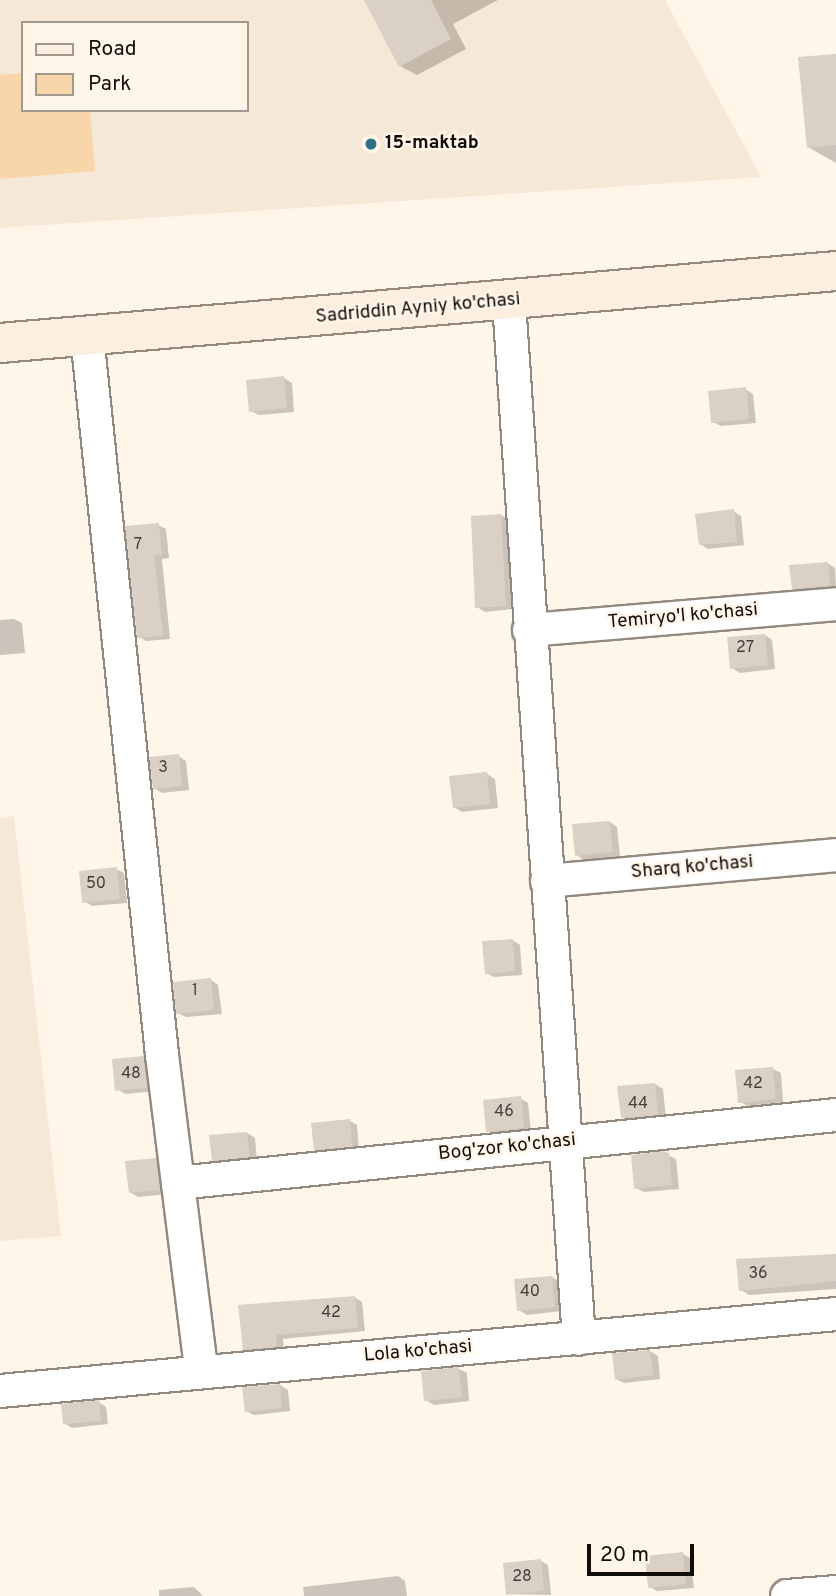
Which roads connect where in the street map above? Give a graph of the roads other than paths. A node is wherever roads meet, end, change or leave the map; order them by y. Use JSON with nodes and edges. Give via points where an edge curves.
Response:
{"nodes":[{"id":1,"x":836,"y":271,"type":"edge"},
{"id":2,"x":509,"y":302,"type":"junction"},
{"id":3,"x":87,"y":336,"type":"junction"},
{"id":4,"x":0,"y":342,"type":"edge"},
{"id":5,"x":836,"y":604,"type":"edge"},
{"id":6,"x":529,"y":630,"type":"junction"},
{"id":7,"x":836,"y":855,"type":"edge"},
{"id":8,"x":547,"y":881,"type":"junction"},
{"id":9,"x":836,"y":1115,"type":"edge"},
{"id":10,"x":563,"y":1142,"type":"junction"},
{"id":11,"x":178,"y":1184,"type":"junction"},
{"id":12,"x":836,"y":1314,"type":"edge"},
{"id":13,"x":579,"y":1339,"type":"junction"},
{"id":14,"x":201,"y":1370,"type":"junction"},
{"id":15,"x":0,"y":1391,"type":"edge"},
{"id":16,"x":836,"y":1592,"type":"edge"},
{"id":17,"x":786,"y":1596,"type":"edge"}],
"edges":[{"from":1,"to":2,"type":"street","name":"Sadriddin Ayniy ko'chasi"},
{"from":2,"to":3,"type":"street","name":"Sadriddin Ayniy ko'chasi"},
{"from":2,"to":6,"type":"street"},
{"from":3,"to":4,"type":"street","name":"Sadriddin Ayniy ko'chasi"},
{"from":3,"to":11,"type":"street"},
{"from":5,"to":6,"type":"street","name":"Temiryo'l ko'chasi"},
{"from":6,"to":8,"type":"street"},
{"from":7,"to":8,"type":"street","name":"Sharq ko'chasi"},
{"from":8,"to":10,"type":"street"},
{"from":9,"to":10,"type":"street","name":"Bog'zor ko'chasi"},
{"from":10,"to":11,"type":"street","name":"Bog'zor ko'chasi"},
{"from":10,"to":13,"type":"street"},
{"from":11,"to":14,"type":"street"},
{"from":12,"to":13,"type":"street","name":"Lola ko'chasi"},
{"from":13,"to":14,"type":"street","name":"Lola ko'chasi"},
{"from":14,"to":15,"type":"street","name":"Lola ko'chasi"},
{"from":16,"to":17,"type":"street"}]}
